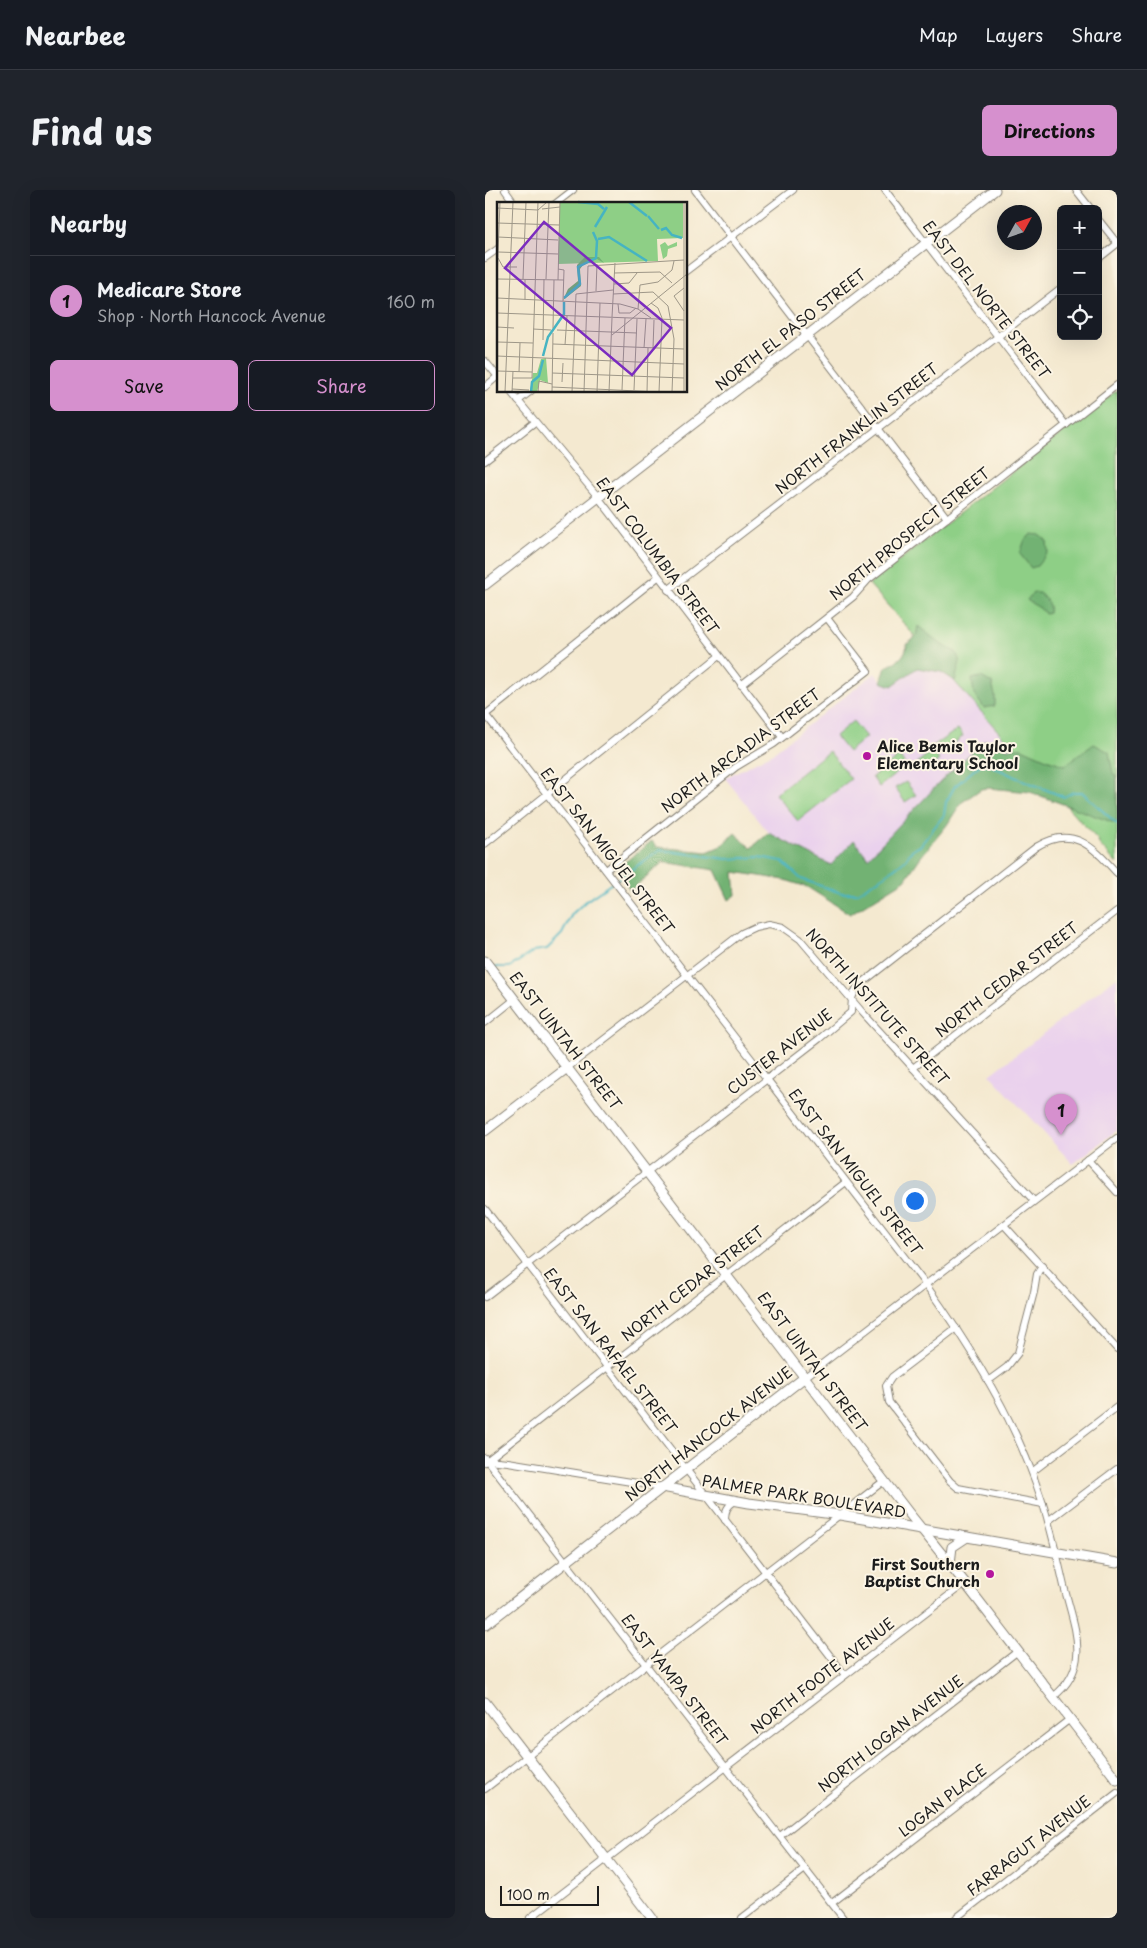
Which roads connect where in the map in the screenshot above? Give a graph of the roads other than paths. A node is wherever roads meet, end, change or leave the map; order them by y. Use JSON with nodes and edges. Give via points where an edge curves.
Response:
{"nodes":[{"id":1,"x":505,"y":190,"type":"edge"},
{"id":2,"x":573,"y":190,"type":"edge"},
{"id":3,"x":695,"y":190,"type":"edge"},
{"id":4,"x":793,"y":190,"type":"edge"},
{"id":5,"x":885,"y":190,"type":"edge"},
{"id":6,"x":995,"y":190,"type":"edge"},
{"id":7,"x":1076,"y":190,"type":"edge"},
{"id":8,"x":514,"y":202,"type":"edge"},
{"id":9,"x":558,"y":202,"type":"edge"},
{"id":10,"x":1088,"y":205,"type":"edge"},
{"id":11,"x":1102,"y":224,"type":"edge"},
{"id":12,"x":730,"y":237,"type":"junction"},
{"id":13,"x":927,"y":243,"type":"junction"},
{"id":14,"x":1117,"y":244,"type":"edge"},
{"id":15,"x":497,"y":249,"type":"edge"},
{"id":16,"x":1102,"y":256,"type":"edge"},
{"id":17,"x":485,"y":258,"type":"edge"},
{"id":18,"x":687,"y":270,"type":"edge"},
{"id":19,"x":1057,"y":291,"type":"edge"},
{"id":20,"x":806,"y":335,"type":"junction"},
{"id":21,"x":998,"y":336,"type":"junction"},
{"id":22,"x":485,"y":361,"type":"edge"},
{"id":23,"x":497,"y":376,"type":"edge"},
{"id":24,"x":497,"y":378,"type":"edge"},
{"id":25,"x":1117,"y":385,"type":"edge"},
{"id":26,"x":485,"y":386,"type":"edge"},
{"id":27,"x":511,"y":392,"type":"edge"},
{"id":28,"x":530,"y":392,"type":"edge"},
{"id":29,"x":518,"y":401,"type":"junction"},
{"id":30,"x":535,"y":422,"type":"junction"},
{"id":31,"x":1066,"y":425,"type":"junction"},
{"id":32,"x":878,"y":428,"type":"junction"},
{"id":33,"x":485,"y":460,"type":"edge"},
{"id":34,"x":598,"y":497,"type":"junction"},
{"id":35,"x":947,"y":518,"type":"junction"},
{"id":36,"x":658,"y":577,"type":"junction"},
{"id":37,"x":485,"y":585,"type":"edge"},
{"id":38,"x":668,"y":590,"type":"junction"},
{"id":39,"x":827,"y":618,"type":"junction"},
{"id":40,"x":719,"y":656,"type":"junction"},
{"id":41,"x":741,"y":685,"type":"junction"},
{"id":42,"x":485,"y":715,"type":"edge"},
{"id":43,"x":782,"y":738,"type":"junction"},
{"id":44,"x":547,"y":794,"type":"junction"},
{"id":45,"x":485,"y":844,"type":"edge"},
{"id":46,"x":606,"y":870,"type":"junction"},
{"id":47,"x":1117,"y":873,"type":"edge"},
{"id":48,"x":1117,"y":911,"type":"edge"},
{"id":49,"x":485,"y":961,"type":"edge"},
{"id":50,"x":688,"y":976,"type":"junction"},
{"id":51,"x":852,"y":998,"type":"junction"},
{"id":52,"x":515,"y":999,"type":"junction"},
{"id":53,"x":485,"y":1023,"type":"edge"},
{"id":54,"x":567,"y":1068,"type":"junction"},
{"id":55,"x":913,"y":1068,"type":"junction"},
{"id":56,"x":767,"y":1079,"type":"junction"},
{"id":57,"x":485,"y":1132,"type":"edge"},
{"id":58,"x":1117,"y":1138,"type":"edge"},
{"id":59,"x":1088,"y":1160,"type":"junction"},
{"id":60,"x":648,"y":1172,"type":"junction"},
{"id":61,"x":846,"y":1182,"type":"junction"},
{"id":62,"x":1117,"y":1192,"type":"edge"},
{"id":63,"x":1033,"y":1202,"type":"junction"},
{"id":64,"x":485,"y":1209,"type":"edge"},
{"id":65,"x":1004,"y":1225,"type":"junction"},
{"id":66,"x":527,"y":1264,"type":"junction"},
{"id":67,"x":1042,"y":1266,"type":"junction"},
{"id":68,"x":727,"y":1274,"type":"junction"},
{"id":69,"x":926,"y":1285,"type":"junction"},
{"id":70,"x":485,"y":1297,"type":"edge"},
{"id":71,"x":956,"y":1328,"type":"junction"},
{"id":72,"x":1117,"y":1349,"type":"edge"},
{"id":73,"x":607,"y":1367,"type":"junction"},
{"id":74,"x":805,"y":1377,"type":"junction"},
{"id":75,"x":988,"y":1381,"type":"junction"},
{"id":76,"x":1117,"y":1407,"type":"edge"},
{"id":77,"x":486,"y":1460,"type":"edge"},
{"id":78,"x":1117,"y":1468,"type":"edge"},
{"id":79,"x":685,"y":1469,"type":"junction"},
{"id":80,"x":1032,"y":1472,"type":"junction"},
{"id":81,"x":885,"y":1480,"type":"junction"},
{"id":82,"x":662,"y":1488,"type":"junction"},
{"id":83,"x":707,"y":1497,"type":"junction"},
{"id":84,"x":735,"y":1501,"type":"junction"},
{"id":85,"x":1043,"y":1504,"type":"junction"},
{"id":86,"x":840,"y":1515,"type":"junction"},
{"id":87,"x":725,"y":1520,"type":"junction"},
{"id":88,"x":1048,"y":1521,"type":"junction"},
{"id":89,"x":923,"y":1529,"type":"junction"},
{"id":90,"x":967,"y":1537,"type":"junction"},
{"id":91,"x":1057,"y":1552,"type":"junction"},
{"id":92,"x":565,"y":1563,"type":"junction"},
{"id":93,"x":1117,"y":1563,"type":"edge"},
{"id":94,"x":950,"y":1564,"type":"junction"},
{"id":95,"x":766,"y":1573,"type":"junction"},
{"id":96,"x":965,"y":1582,"type":"junction"},
{"id":97,"x":485,"y":1625,"type":"edge"},
{"id":98,"x":1018,"y":1652,"type":"junction"},
{"id":99,"x":646,"y":1665,"type":"junction"},
{"id":100,"x":845,"y":1675,"type":"junction"},
{"id":101,"x":1053,"y":1697,"type":"junction"},
{"id":102,"x":485,"y":1702,"type":"edge"},
{"id":103,"x":1070,"y":1719,"type":"junction"},
{"id":104,"x":527,"y":1756,"type":"junction"},
{"id":105,"x":726,"y":1766,"type":"junction"},
{"id":106,"x":1117,"y":1780,"type":"edge"},
{"id":107,"x":485,"y":1789,"type":"edge"},
{"id":108,"x":1117,"y":1793,"type":"edge"},
{"id":109,"x":780,"y":1836,"type":"junction"},
{"id":110,"x":607,"y":1859,"type":"junction"},
{"id":111,"x":805,"y":1869,"type":"junction"},
{"id":112,"x":831,"y":1903,"type":"junction"},
{"id":113,"x":530,"y":1918,"type":"edge"},
{"id":114,"x":652,"y":1918,"type":"edge"},
{"id":115,"x":742,"y":1918,"type":"edge"},
{"id":116,"x":843,"y":1918,"type":"edge"},
{"id":117,"x":956,"y":1918,"type":"edge"}],
"edges":[{"from":1,"to":8,"type":"street"},
{"from":2,"to":9,"type":"street"},
{"from":3,"to":12,"type":"street"},
{"from":4,"to":12,"type":"street"},
{"from":5,"to":13,"type":"street","name":"EAST DEL NORTE STREET"},
{"from":6,"to":13,"type":"main road","name":"NORTH EL PASO STREET"},
{"from":7,"to":10,"type":"street"},
{"from":11,"to":14,"type":"street"},
{"from":12,"to":18,"type":"street"},
{"from":12,"to":20,"type":"street"},
{"from":13,"to":20,"type":"main road","name":"NORTH EL PASO STREET"},
{"from":13,"to":21,"type":"street","name":"EAST DEL NORTE STREET"},
{"from":14,"to":16,"type":"street"},
{"from":15,"to":17,"type":"street"},
{"from":19,"to":21,"type":"street","name":"NORTH FRANKLIN STREET"},
{"from":20,"to":32,"type":"street"},
{"from":20,"to":34,"type":"main road","name":"NORTH EL PASO STREET"},
{"from":21,"to":31,"type":"street","name":"EAST DEL NORTE STREET"},
{"from":21,"to":32,"type":"street","name":"NORTH FRANKLIN STREET"},
{"from":22,"to":23,"type":"street"},
{"from":24,"to":26,"type":"street"},
{"from":25,"to":31,"type":"street","name":"NORTH PROSPECT STREET"},
{"from":27,"to":29,"type":"street","name":"EAST COLUMBIA STREET"},
{"from":28,"to":29,"type":"street"},
{"from":29,"to":30,"type":"street","name":"EAST COLUMBIA STREET"},
{"from":30,"to":33,"type":"street"},
{"from":30,"to":34,"type":"street","name":"EAST COLUMBIA STREET"},
{"from":31,"to":35,"type":"street","name":"NORTH PROSPECT STREET"},
{"from":32,"to":35,"type":"street"},
{"from":32,"to":38,"type":"street","name":"NORTH FRANKLIN STREET"},
{"from":34,"to":36,"type":"street","name":"EAST COLUMBIA STREET"},
{"from":34,"to":37,"type":"main road","name":"NORTH EL PASO STREET"},
{"from":35,"to":39,"type":"street","name":"NORTH PROSPECT STREET","via":[[868,580]]},
{"from":36,"to":38,"type":"street","name":"EAST COLUMBIA STREET"},
{"from":36,"to":42,"type":"street"},
{"from":38,"to":40,"type":"street","name":"EAST COLUMBIA STREET"},
{"from":39,"to":41,"type":"street","name":"NORTH PROSPECT STREET"},
{"from":39,"to":43,"type":"street","name":"NORTH ARCADIA STREET","via":[[868,671]]},
{"from":40,"to":41,"type":"street","name":"EAST COLUMBIA STREET"},
{"from":40,"to":44,"type":"street"},
{"from":41,"to":43,"type":"street","name":"EAST COLUMBIA STREET"},
{"from":42,"to":44,"type":"street","name":"EAST SAN MIGUEL STREET"},
{"from":43,"to":46,"type":"street","name":"NORTH ARCADIA STREET","via":[[736,767]]},
{"from":44,"to":45,"type":"street"},
{"from":44,"to":46,"type":"street","name":"EAST SAN MIGUEL STREET"},
{"from":46,"to":50,"type":"street","name":"EAST SAN MIGUEL STREET"},
{"from":47,"to":51,"type":"street","name":"CUSTER AVENUE","via":[[1084,842],[1057,839],[1036,848],[857,986]]},
{"from":48,"to":55,"type":"street","name":"NORTH CEDAR STREET"},
{"from":49,"to":52,"type":"main road","name":"EAST UINTAH STREET"},
{"from":50,"to":51,"type":"street","name":"NORTH INSTITUTE STREET","via":[[748,930],[762,924],[775,925],[799,939]]},
{"from":50,"to":54,"type":"street","name":"NORTH INSTITUTE STREET"},
{"from":50,"to":56,"type":"street","name":"EAST SAN MIGUEL STREET"},
{"from":51,"to":55,"type":"street","name":"NORTH INSTITUTE STREET"},
{"from":51,"to":56,"type":"street","name":"CUSTER AVENUE","via":[[851,1012]]},
{"from":52,"to":53,"type":"street"},
{"from":52,"to":54,"type":"main road","name":"EAST UINTAH STREET"},
{"from":54,"to":57,"type":"main road","name":"NORTH INSTITUTE STREET"},
{"from":54,"to":60,"type":"main road","name":"EAST UINTAH STREET"},
{"from":55,"to":63,"type":"street","name":"NORTH INSTITUTE STREET"},
{"from":56,"to":60,"type":"street","name":"CUSTER AVENUE"},
{"from":56,"to":61,"type":"street","name":"EAST SAN MIGUEL STREET"},
{"from":58,"to":59,"type":"street","name":"NORTH HANCOCK AVENUE"},
{"from":59,"to":62,"type":"street"},
{"from":59,"to":63,"type":"street","name":"NORTH HANCOCK AVENUE"},
{"from":60,"to":66,"type":"street","name":"CUSTER AVENUE"},
{"from":60,"to":68,"type":"main road","name":"EAST UINTAH STREET"},
{"from":61,"to":68,"type":"street","name":"NORTH CEDAR STREET"},
{"from":61,"to":69,"type":"street","name":"EAST SAN MIGUEL STREET"},
{"from":63,"to":65,"type":"street","name":"NORTH HANCOCK AVENUE"},
{"from":64,"to":66,"type":"street","name":"EAST SAN RAFAEL STREET"},
{"from":65,"to":67,"type":"street"},
{"from":65,"to":69,"type":"street","name":"NORTH HANCOCK AVENUE"},
{"from":66,"to":70,"type":"street","name":"CUSTER AVENUE"},
{"from":66,"to":73,"type":"street","name":"EAST SAN RAFAEL STREET"},
{"from":67,"to":72,"type":"street"},
{"from":67,"to":75,"type":"street","via":[[1037,1274],[1018,1353],[1007,1367]]},
{"from":68,"to":73,"type":"street","name":"NORTH CEDAR STREET"},
{"from":68,"to":74,"type":"main road","name":"EAST UINTAH STREET"},
{"from":69,"to":71,"type":"street","name":"EAST SAN MIGUEL STREET"},
{"from":69,"to":74,"type":"street","name":"NORTH HANCOCK AVENUE"},
{"from":71,"to":75,"type":"street","name":"EAST SAN MIGUEL STREET"},
{"from":71,"to":85,"type":"street","via":[[892,1377],[887,1386],[889,1402],[958,1488]]},
{"from":73,"to":77,"type":"street","name":"NORTH CEDAR STREET"},
{"from":73,"to":79,"type":"street","name":"EAST SAN RAFAEL STREET"},
{"from":74,"to":79,"type":"main road","name":"NORTH HANCOCK AVENUE"},
{"from":74,"to":81,"type":"main road","name":"EAST UINTAH STREET"},
{"from":75,"to":80,"type":"street","name":"EAST SAN MIGUEL STREET"},
{"from":76,"to":80,"type":"street"},
{"from":77,"to":82,"type":"street","name":"PALMER PARK BOULEVARD"},
{"from":77,"to":92,"type":"street","name":"EAST YAMPA STREET"},
{"from":78,"to":88,"type":"street"},
{"from":79,"to":82,"type":"main road","name":"NORTH HANCOCK AVENUE"},
{"from":79,"to":83,"type":"street","name":"EAST SAN RAFAEL STREET"},
{"from":80,"to":85,"type":"street","name":"EAST SAN MIGUEL STREET"},
{"from":81,"to":86,"type":"street"},
{"from":81,"to":89,"type":"main road","name":"EAST UINTAH STREET"},
{"from":82,"to":83,"type":"main road","name":"PALMER PARK BOULEVARD"},
{"from":82,"to":92,"type":"main road","name":"NORTH HANCOCK AVENUE"},
{"from":83,"to":84,"type":"main road","name":"PALMER PARK BOULEVARD"},
{"from":83,"to":87,"type":"street","name":"EAST SAN RAFAEL STREET"},
{"from":84,"to":86,"type":"main road","name":"PALMER PARK BOULEVARD"},
{"from":84,"to":87,"type":"street","via":[[725,1512]]},
{"from":85,"to":88,"type":"street","name":"EAST SAN MIGUEL STREET"},
{"from":86,"to":89,"type":"main road","name":"PALMER PARK BOULEVARD"},
{"from":86,"to":95,"type":"street"},
{"from":87,"to":95,"type":"street","name":"EAST SAN RAFAEL STREET"},
{"from":88,"to":91,"type":"street","name":"EAST SAN MIGUEL STREET"},
{"from":89,"to":90,"type":"main road","name":"PALMER PARK BOULEVARD"},
{"from":89,"to":94,"type":"main road","name":"EAST UINTAH STREET"},
{"from":90,"to":91,"type":"main road","name":"PALMER PARK BOULEVARD"},
{"from":90,"to":94,"type":"main road","via":[[953,1547]]},
{"from":91,"to":93,"type":"main road","name":"PALMER PARK BOULEVARD"},
{"from":91,"to":101,"type":"street","name":"EAST SAN MIGUEL STREET","via":[[1077,1638],[1078,1662],[1072,1677]]},
{"from":92,"to":97,"type":"main road","name":"NORTH HANCOCK AVENUE"},
{"from":92,"to":99,"type":"street","name":"EAST YAMPA STREET"},
{"from":94,"to":96,"type":"main road","name":"EAST UINTAH STREET"},
{"from":95,"to":99,"type":"street"},
{"from":95,"to":100,"type":"street","name":"EAST SAN RAFAEL STREET"},
{"from":96,"to":98,"type":"main road","name":"EAST UINTAH STREET"},
{"from":96,"to":100,"type":"street","name":"NORTH FOOTE AVENUE"},
{"from":98,"to":101,"type":"main road","name":"EAST UINTAH STREET"},
{"from":98,"to":109,"type":"street","name":"NORTH LOGAN AVENUE"},
{"from":99,"to":104,"type":"street"},
{"from":99,"to":105,"type":"street","name":"EAST YAMPA STREET"},
{"from":100,"to":105,"type":"street","name":"NORTH FOOTE AVENUE"},
{"from":101,"to":103,"type":"main road","name":"EAST UINTAH STREET"},
{"from":102,"to":104,"type":"main road"},
{"from":103,"to":106,"type":"main road","name":"EAST UINTAH STREET"},
{"from":103,"to":112,"type":"street","name":"LOGAN PLACE"},
{"from":104,"to":107,"type":"street"},
{"from":104,"to":110,"type":"main road"},
{"from":105,"to":109,"type":"street","name":"EAST YAMPA STREET"},
{"from":105,"to":110,"type":"street","name":"NORTH FOOTE AVENUE"},
{"from":108,"to":117,"type":"street","name":"FARRAGUT AVENUE"},
{"from":109,"to":111,"type":"street","name":"EAST YAMPA STREET"},
{"from":110,"to":113,"type":"street","name":"NORTH FOOTE AVENUE"},
{"from":110,"to":114,"type":"main road"},
{"from":111,"to":112,"type":"street","name":"EAST YAMPA STREET"},
{"from":111,"to":115,"type":"street"},
{"from":112,"to":116,"type":"street","name":"EAST YAMPA STREET"}]}
